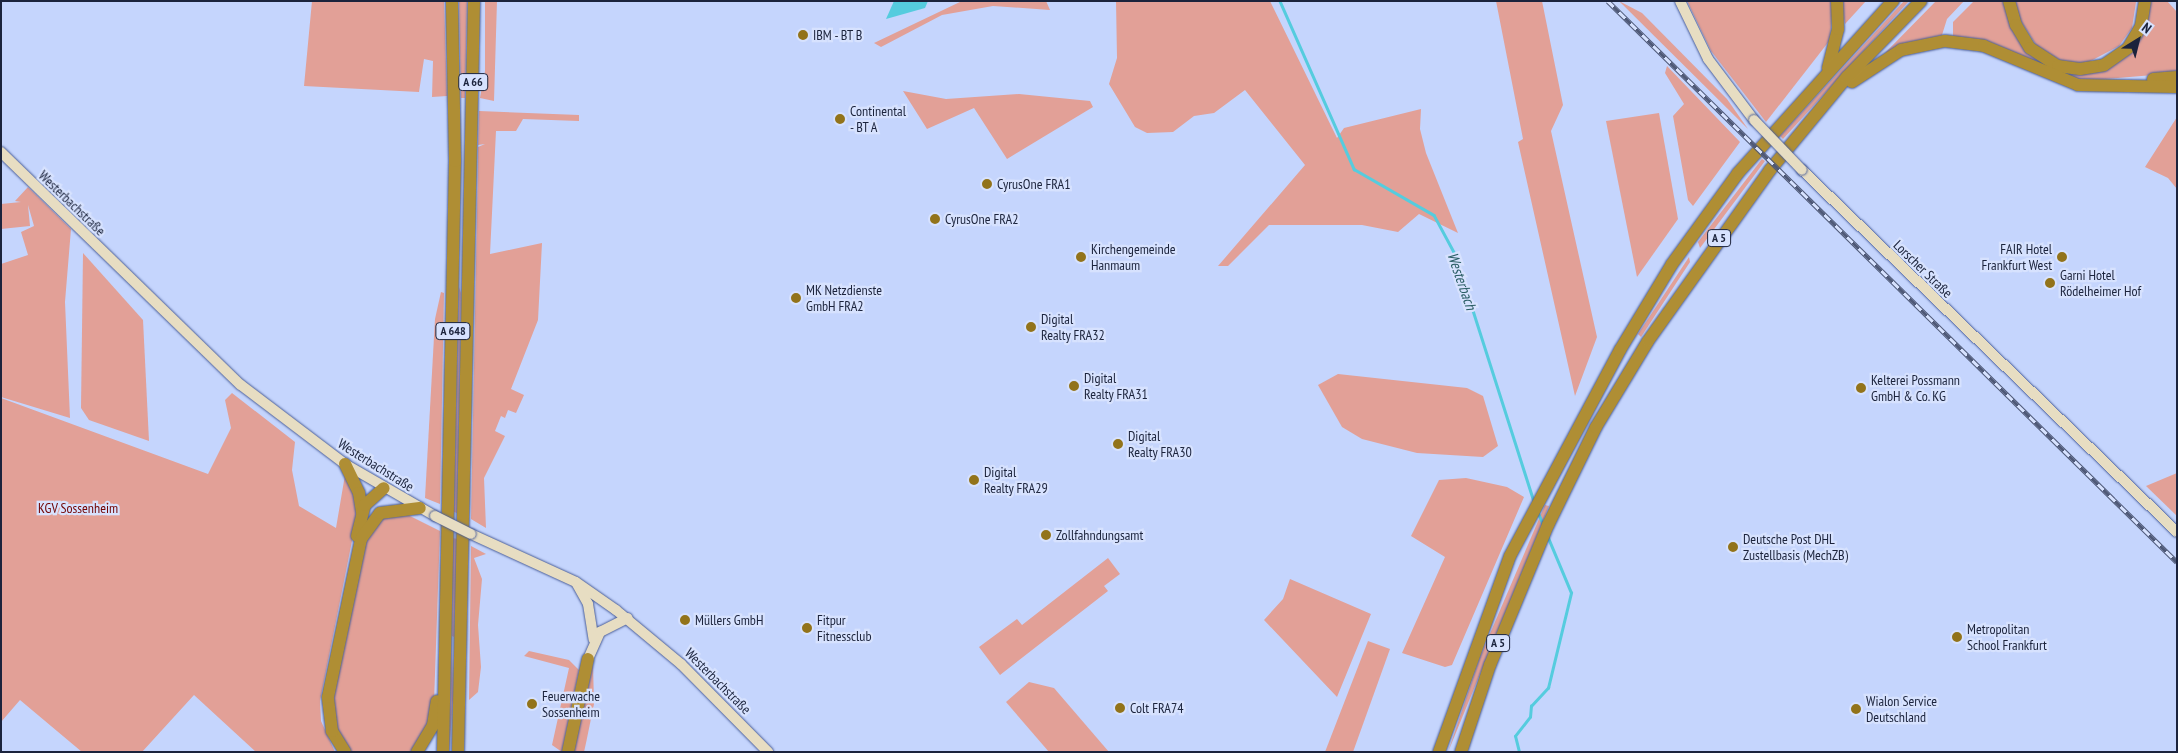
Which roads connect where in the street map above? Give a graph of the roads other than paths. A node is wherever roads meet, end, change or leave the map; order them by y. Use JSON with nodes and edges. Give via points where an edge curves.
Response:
{"nodes":[{"id":1,"x":452,"y":1,"type":"edge"},
{"id":2,"x":474,"y":1,"type":"edge"},
{"id":3,"x":1680,"y":1,"type":"edge"},
{"id":4,"x":1837,"y":1,"type":"edge"},
{"id":5,"x":1893,"y":1,"type":"edge"},
{"id":6,"x":1921,"y":1,"type":"edge"},
{"id":7,"x":2009,"y":1,"type":"edge"},
{"id":8,"x":2145,"y":1,"type":"edge"},
{"id":9,"x":1827,"y":70,"type":"junction"},
{"id":10,"x":2177,"y":77,"type":"edge"},
{"id":11,"x":2123,"y":85,"type":"junction"},
{"id":12,"x":2177,"y":87,"type":"edge"},
{"id":13,"x":1820,"y":110,"type":"junction"},
{"id":14,"x":1,"y":152,"type":"edge"},
{"id":15,"x":471,"y":162,"type":"joint"},
{"id":16,"x":345,"y":464,"type":"junction"},
{"id":17,"x":384,"y":488,"type":"junction"},
{"id":18,"x":420,"y":508,"type":"junction"},
{"id":19,"x":368,"y":515,"type":"junction"},
{"id":20,"x":2177,"y":532,"type":"edge"},
{"id":21,"x":576,"y":582,"type":"junction"},
{"id":22,"x":628,"y":618,"type":"junction"},
{"id":23,"x":594,"y":640,"type":"junction"},
{"id":24,"x":588,"y":659,"type":"joint"},
{"id":25,"x":444,"y":669,"type":"junction"},
{"id":26,"x":339,"y":752,"type":"edge"},
{"id":27,"x":345,"y":752,"type":"edge"},
{"id":28,"x":417,"y":752,"type":"edge"},
{"id":29,"x":443,"y":752,"type":"edge"},
{"id":30,"x":458,"y":752,"type":"edge"},
{"id":31,"x":568,"y":752,"type":"edge"},
{"id":32,"x":768,"y":752,"type":"edge"},
{"id":33,"x":1439,"y":752,"type":"edge"},
{"id":34,"x":1461,"y":752,"type":"edge"}],
"edges":[{"from":1,"to":25,"type":"highway","number":"A 648","via":[[456,131]]},
{"from":2,"to":15,"type":"highway","number":"A 66"},
{"from":3,"to":20,"type":"main road","name":"Lorscher Straße","bridge":true,"via":[[1718,75],[1754,120]]},
{"from":4,"to":9,"type":"highway","via":[[1838,29]]},
{"from":5,"to":9,"type":"highway","number":"A 5"},
{"from":6,"to":13,"type":"highway","number":"A 5"},
{"from":7,"to":8,"type":"highway","via":[[2016,25],[2030,48],[2050,63],[2080,69],[2104,65],[2128,48],[2141,26]]},
{"from":9,"to":33,"type":"highway","number":"A 5","via":[[1738,173],[1672,264],[1583,413],[1489,607]]},
{"from":10,"to":11,"type":"highway"},
{"from":11,"to":12,"type":"highway"},
{"from":11,"to":13,"type":"highway","via":[[2078,85],[1984,46],[1932,41],[1884,58]]},
{"from":13,"to":34,"type":"highway","number":"A 5","via":[[1681,288],[1596,427],[1543,537],[1490,665]]},
{"from":14,"to":16,"type":"main road","name":"Westerbachstraße","via":[[240,385]]},
{"from":15,"to":30,"type":"highway","number":"A 648"},
{"from":16,"to":17,"type":"main road","name":"Westerbachstraße"},
{"from":16,"to":19,"type":"highway"},
{"from":17,"to":18,"type":"main road","name":"Westerbachstraße"},
{"from":17,"to":19,"type":"highway"},
{"from":18,"to":19,"type":"highway","via":[[397,508]]},
{"from":18,"to":21,"type":"main road","name":"Westerbachstraße","bridge":true},
{"from":19,"to":26,"type":"highway","via":[[324,692],[325,722]]},
{"from":19,"to":27,"type":"highway","via":[[330,685],[329,717]]},
{"from":21,"to":22,"type":"main road","name":"Westerbachstraße"},
{"from":21,"to":23,"type":"main road","via":[[588,604]]},
{"from":22,"to":23,"type":"main road","via":[[604,629]]},
{"from":22,"to":32,"type":"main road","name":"Westerbachstraße","via":[[697,679]]},
{"from":23,"to":24,"type":"main road"},
{"from":24,"to":31,"type":"highway"},
{"from":25,"to":28,"type":"highway","via":[[433,725]]},
{"from":25,"to":29,"type":"highway","number":"A 648"}]}
